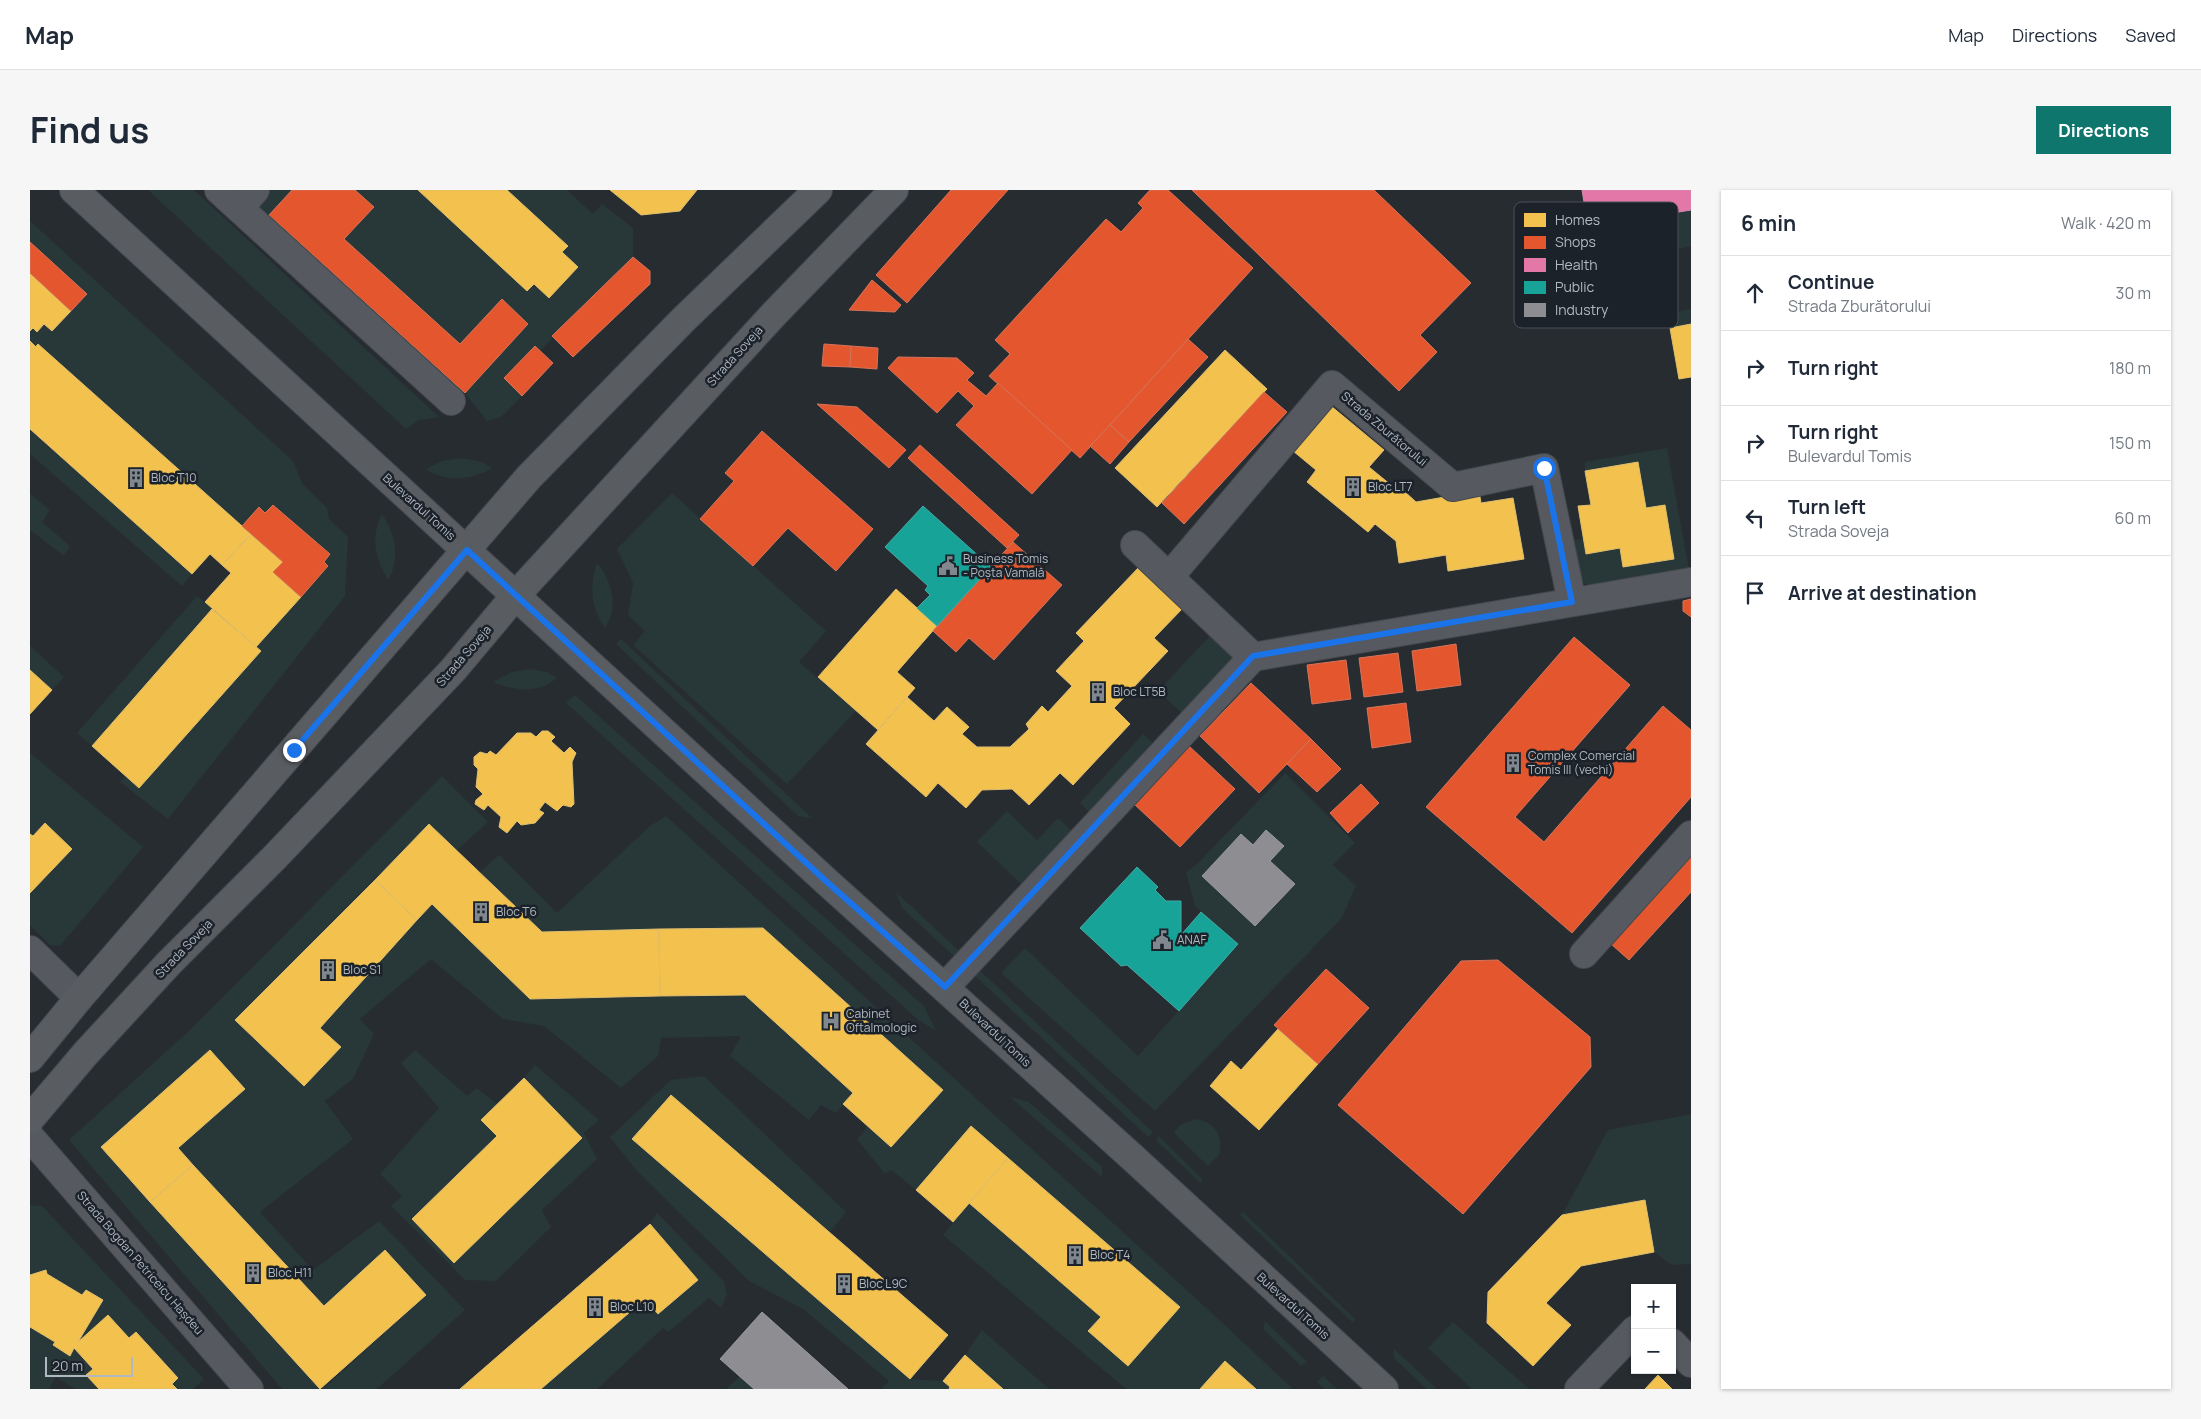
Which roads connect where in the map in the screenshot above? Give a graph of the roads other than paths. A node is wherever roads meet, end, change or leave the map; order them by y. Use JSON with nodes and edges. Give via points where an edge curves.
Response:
{"nodes":[{"id":1,"x":74,"y":190,"type":"edge"},
{"id":2,"x":818,"y":190,"type":"edge"},
{"id":3,"x":894,"y":190,"type":"edge"},
{"id":4,"x":238,"y":196,"type":"edge"},
{"id":5,"x":451,"y":401,"type":"dead end"},
{"id":6,"x":1135,"y":546,"type":"dead end"},
{"id":7,"x":467,"y":550,"type":"junction"},
{"id":8,"x":1169,"y":577,"type":"junction"},
{"id":9,"x":1691,"y":582,"type":"edge"},
{"id":10,"x":516,"y":595,"type":"junction"},
{"id":11,"x":1572,"y":602,"type":"junction"},
{"id":12,"x":1253,"y":656,"type":"junction"},
{"id":13,"x":1691,"y":835,"type":"edge"},
{"id":14,"x":30,"y":950,"type":"edge"},
{"id":15,"x":1584,"y":954,"type":"dead end"},
{"id":16,"x":945,"y":987,"type":"junction"},
{"id":17,"x":79,"y":998,"type":"junction"},
{"id":18,"x":30,"y":1058,"type":"edge"},
{"id":19,"x":30,"y":1119,"type":"edge"},
{"id":20,"x":30,"y":1137,"type":"edge"},
{"id":21,"x":1631,"y":1334,"type":"edge"},
{"id":22,"x":1676,"y":1347,"type":"edge"},
{"id":23,"x":1691,"y":1363,"type":"edge"},
{"id":24,"x":250,"y":1389,"type":"edge"},
{"id":25,"x":1384,"y":1389,"type":"edge"},
{"id":26,"x":1579,"y":1389,"type":"edge"}],
"edges":[{"from":1,"to":7,"type":"main road","name":"Bulevardul Tomis"},
{"from":2,"to":7,"type":"main road","via":[[683,320],[529,477]]},
{"from":3,"to":10,"type":"main road","name":"Strada Soveja","via":[[785,301]]},
{"from":4,"to":5,"type":"street"},
{"from":6,"to":8,"type":"street"},
{"from":7,"to":10,"type":"main road","name":"Bulevardul Tomis"},
{"from":7,"to":17,"type":"main road"},
{"from":8,"to":11,"type":"street","name":"Strada Zburătorului","via":[[1332,385],[1453,487],[1544,468]]},
{"from":8,"to":12,"type":"street"},
{"from":9,"to":11,"type":"street"},
{"from":10,"to":16,"type":"main road","name":"Bulevardul Tomis"},
{"from":10,"to":19,"type":"main road","name":"Strada Soveja","via":[[453,670],[169,963]]},
{"from":11,"to":12,"type":"street"},
{"from":12,"to":16,"type":"street"},
{"from":13,"to":15,"type":"street"},
{"from":14,"to":17,"type":"street"},
{"from":16,"to":25,"type":"main road","name":"Bulevardul Tomis"},
{"from":17,"to":18,"type":"main road"},
{"from":20,"to":24,"type":"street","name":"Strada Bogdan Petriceicu Hașdeu"},
{"from":21,"to":26,"type":"street"},
{"from":22,"to":23,"type":"street"}]}
